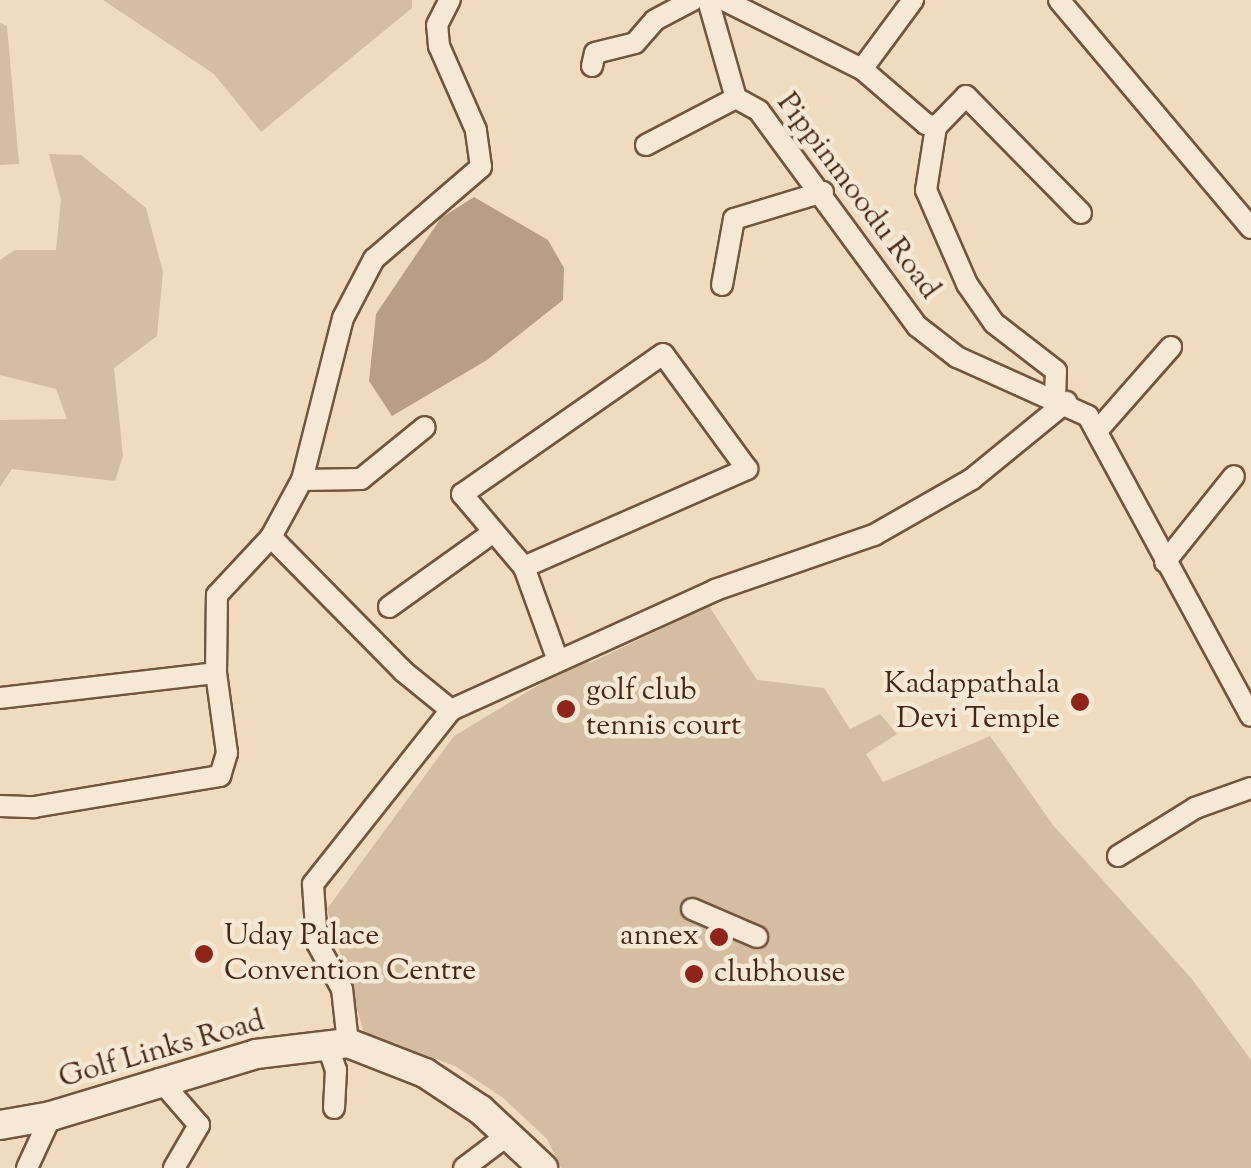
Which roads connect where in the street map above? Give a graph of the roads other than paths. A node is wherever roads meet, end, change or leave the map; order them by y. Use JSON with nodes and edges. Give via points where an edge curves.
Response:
{"nodes":[{"id":1,"x":450,"y":0,"type":"edge"},
{"id":2,"x":694,"y":0,"type":"edge"},
{"id":3,"x":708,"y":0,"type":"edge"},
{"id":4,"x":724,"y":0,"type":"edge"},
{"id":5,"x":913,"y":0,"type":"edge"},
{"id":6,"x":1059,"y":0,"type":"edge"},
{"id":7,"x":592,"y":66,"type":"dead end"},
{"id":8,"x":862,"y":69,"type":"junction"},
{"id":9,"x":736,"y":98,"type":"junction"},
{"id":10,"x":936,"y":127,"type":"junction"},
{"id":11,"x":646,"y":145,"type":"dead end"},
{"id":12,"x":823,"y":192,"type":"junction"},
{"id":13,"x":1081,"y":213,"type":"dead end"},
{"id":14,"x":1251,"y":228,"type":"edge"},
{"id":15,"x":722,"y":286,"type":"dead end"},
{"id":16,"x":1171,"y":346,"type":"dead end"},
{"id":17,"x":1060,"y":400,"type":"junction"},
{"id":18,"x":426,"y":428,"type":"dead end"},
{"id":19,"x":1096,"y":431,"type":"junction"},
{"id":20,"x":1234,"y":476,"type":"dead end"},
{"id":21,"x":302,"y":480,"type":"junction"},
{"id":22,"x":491,"y":534,"type":"junction"},
{"id":23,"x":272,"y":538,"type":"junction"},
{"id":24,"x":1165,"y":562,"type":"junction"},
{"id":25,"x":524,"y":567,"type":"junction"},
{"id":26,"x":390,"y":607,"type":"dead end"},
{"id":27,"x":557,"y":658,"type":"junction"},
{"id":28,"x":216,"y":673,"type":"junction"},
{"id":29,"x":0,"y":698,"type":"edge"},
{"id":30,"x":451,"y":710,"type":"junction"},
{"id":31,"x":1251,"y":716,"type":"edge"},
{"id":32,"x":1251,"y":788,"type":"edge"},
{"id":33,"x":0,"y":806,"type":"edge"},
{"id":34,"x":1118,"y":856,"type":"dead end"},
{"id":35,"x":692,"y":909,"type":"dead end"},
{"id":36,"x":757,"y":937,"type":"dead end"},
{"id":37,"x":338,"y":1043,"type":"junction"},
{"id":38,"x":159,"y":1079,"type":"junction"},
{"id":39,"x":334,"y":1108,"type":"dead end"},
{"id":40,"x":51,"y":1116,"type":"junction"},
{"id":41,"x":0,"y":1125,"type":"edge"},
{"id":42,"x":510,"y":1134,"type":"junction"},
{"id":43,"x":27,"y":1168,"type":"edge"},
{"id":44,"x":174,"y":1168,"type":"edge"},
{"id":45,"x":464,"y":1168,"type":"edge"},
{"id":46,"x":543,"y":1168,"type":"edge"}],
"edges":[{"from":1,"to":21,"type":"street","via":[[437,25],[439,46],[476,130],[482,167],[374,259],[343,318]]},
{"from":2,"to":7,"type":"street","via":[[655,20],[634,43],[595,52]]},
{"from":3,"to":9,"type":"street","name":"Pippinmoodu Road"},
{"from":4,"to":8,"type":"street"},
{"from":5,"to":8,"type":"street"},
{"from":6,"to":14,"type":"street"},
{"from":8,"to":10,"type":"street"},
{"from":9,"to":11,"type":"street"},
{"from":9,"to":12,"type":"street","name":"Pippinmoodu Road","via":[[759,111]]},
{"from":10,"to":13,"type":"street","via":[[966,96]]},
{"from":10,"to":17,"type":"street","via":[[926,190],[967,284],[994,323],[1056,371]]},
{"from":12,"to":15,"type":"street","via":[[734,219]]},
{"from":12,"to":17,"type":"street","name":"Pippinmoodu Road","via":[[890,296],[918,326],[957,357]]},
{"from":16,"to":19,"type":"street"},
{"from":17,"to":19,"type":"street","name":"Pippinmoodu Road","via":[[1088,416]]},
{"from":17,"to":27,"type":"street","via":[[972,479],[874,535],[715,590]]},
{"from":18,"to":21,"type":"street","via":[[362,479]]},
{"from":19,"to":24,"type":"street","name":"Pippinmoodu Road"},
{"from":20,"to":24,"type":"street"},
{"from":21,"to":23,"type":"street"},
{"from":22,"to":25,"type":"street"},
{"from":22,"to":25,"type":"street","via":[[464,504],[468,485],[663,354],[747,470]]},
{"from":22,"to":26,"type":"street"},
{"from":23,"to":28,"type":"street","via":[[217,595]]},
{"from":23,"to":30,"type":"street","via":[[403,671]]},
{"from":24,"to":31,"type":"street","name":"Pippinmoodu Road"},
{"from":25,"to":27,"type":"street"},
{"from":27,"to":30,"type":"street"},
{"from":28,"to":29,"type":"street"},
{"from":28,"to":33,"type":"street","via":[[227,753],[220,776],[34,807]]},
{"from":30,"to":37,"type":"street","via":[[313,884],[317,943],[342,989]]},
{"from":32,"to":34,"type":"street","via":[[1194,808]]},
{"from":35,"to":36,"type":"street"},
{"from":37,"to":38,"type":"street","name":"Golf Links Road"},
{"from":37,"to":39,"type":"street"},
{"from":37,"to":42,"type":"street","via":[[425,1074]]},
{"from":38,"to":40,"type":"street","name":"Golf Links Road"},
{"from":38,"to":44,"type":"street","via":[[198,1125]]},
{"from":40,"to":41,"type":"street","name":"Golf Links Road"},
{"from":40,"to":43,"type":"street"},
{"from":42,"to":45,"type":"street"},
{"from":42,"to":46,"type":"street"}]}
